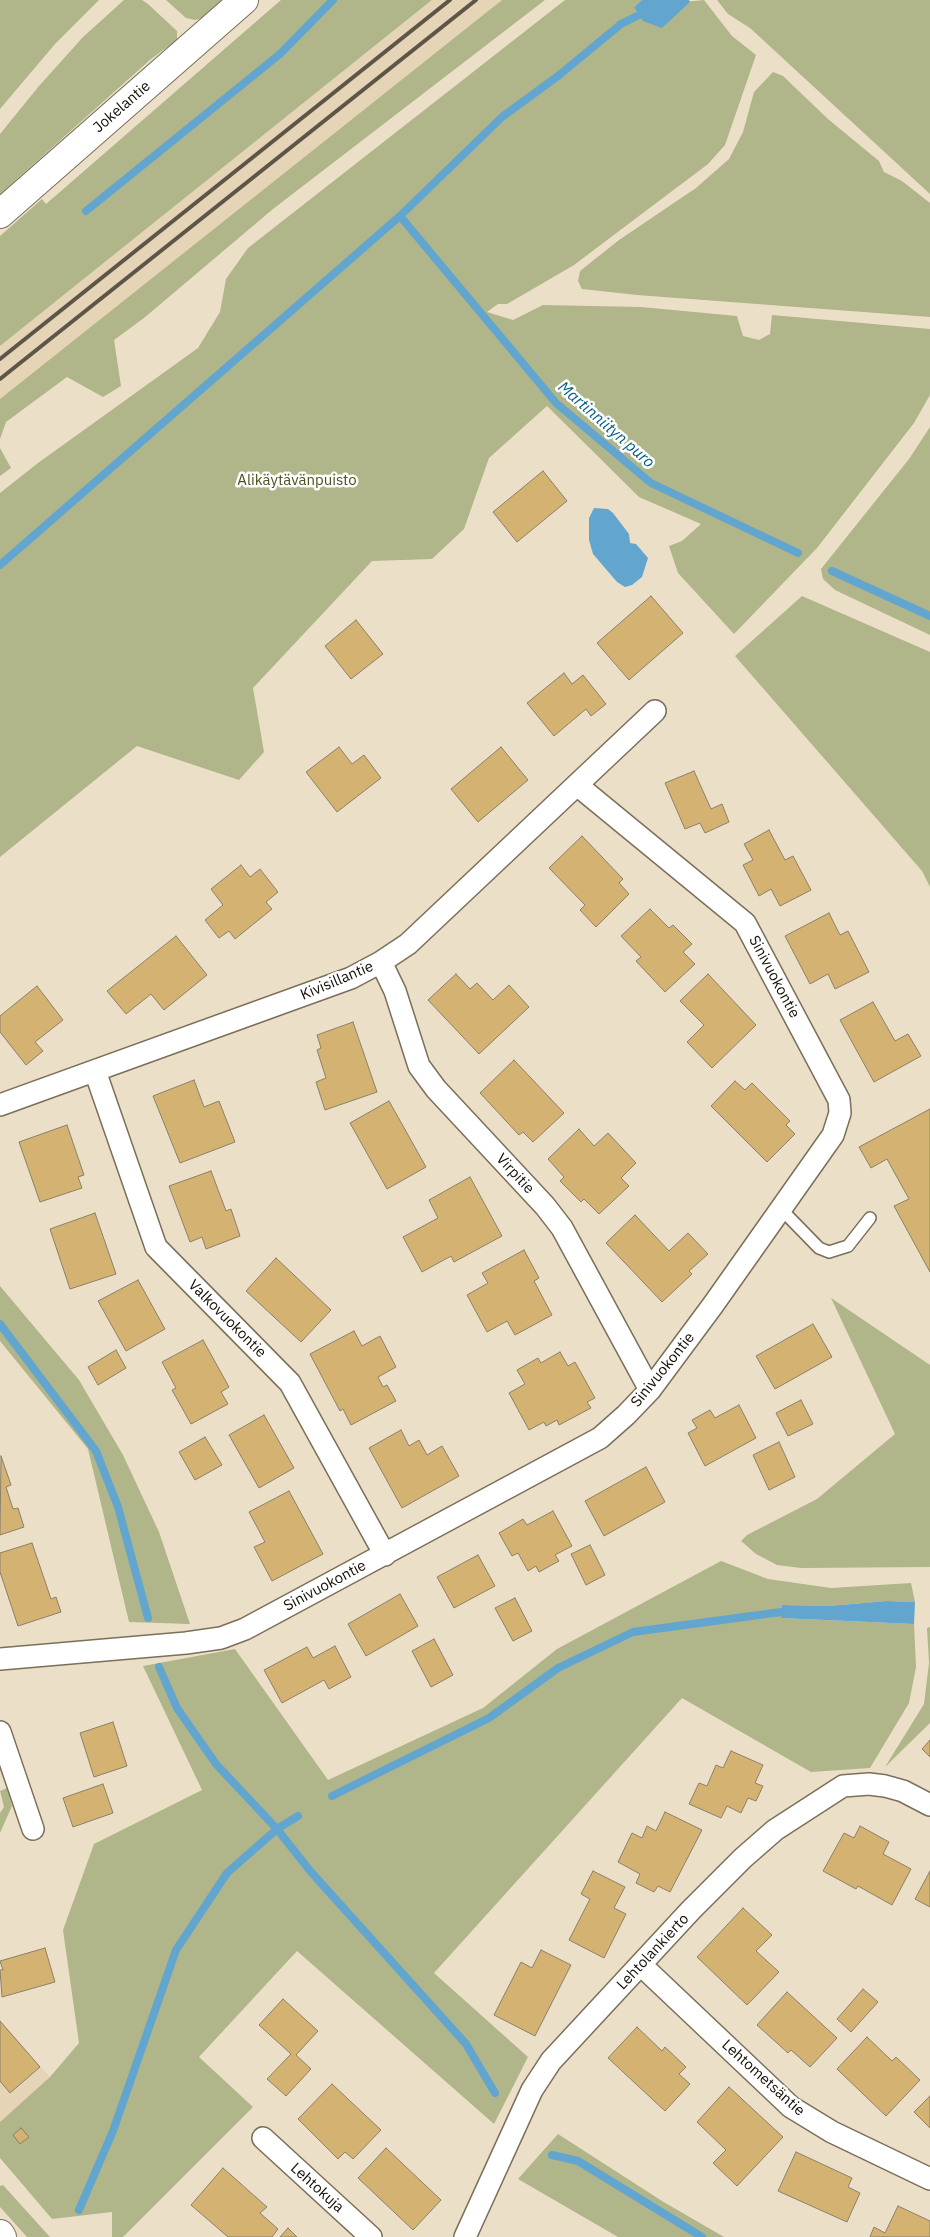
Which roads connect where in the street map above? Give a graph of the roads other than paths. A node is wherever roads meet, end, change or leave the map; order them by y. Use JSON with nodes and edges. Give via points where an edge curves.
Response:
{"nodes":[{"id":1,"x":244,"y":0,"type":"edge"},
{"id":2,"x":0,"y":214,"type":"edge"},
{"id":3,"x":655,"y":712,"type":"dead end"},
{"id":4,"x":577,"y":785,"type":"junction"},
{"id":5,"x":381,"y":962,"type":"junction"},
{"id":6,"x":95,"y":1071,"type":"junction"},
{"id":7,"x":0,"y":1105,"type":"edge"},
{"id":8,"x":781,"y":1209,"type":"junction"},
{"id":9,"x":870,"y":1218,"type":"dead end"},
{"id":10,"x":650,"y":1390,"type":"junction"},
{"id":11,"x":385,"y":1554,"type":"junction"},
{"id":12,"x":0,"y":1659,"type":"edge"},
{"id":13,"x":0,"y":1732,"type":"edge"},
{"id":14,"x":930,"y":1805,"type":"edge"},
{"id":15,"x":33,"y":1829,"type":"dead end"},
{"id":16,"x":641,"y":1965,"type":"junction"},
{"id":17,"x":263,"y":2138,"type":"dead end"},
{"id":18,"x":930,"y":2179,"type":"edge"},
{"id":19,"x":371,"y":2237,"type":"edge"},
{"id":20,"x":465,"y":2237,"type":"edge"}],
"edges":[{"from":1,"to":2,"type":"main road","name":"Jokelantie"},
{"from":3,"to":4,"type":"street","name":"Kivisillantie"},
{"from":4,"to":5,"type":"street","name":"Kivisillantie","via":[[408,944]]},
{"from":4,"to":8,"type":"street","name":"Sinivuokontie","via":[[745,923],[839,1100],[840,1113],[833,1135]]},
{"from":5,"to":6,"type":"street","name":"Kivisillantie","via":[[351,978]]},
{"from":5,"to":10,"type":"street","name":"Virpitie","via":[[395,991],[419,1066],[436,1089],[546,1206],[562,1228]]},
{"from":6,"to":7,"type":"street","name":"Kivisillantie"},
{"from":6,"to":11,"type":"street","name":"Valkovuokontie","via":[[156,1246],[290,1383]]},
{"from":8,"to":9,"type":"lane","via":[[819,1248],[830,1252],[848,1246]]},
{"from":8,"to":10,"type":"street","name":"Sinivuokontie","via":[[714,1306]]},
{"from":10,"to":11,"type":"street","name":"Sinivuokontie","via":[[600,1438]]},
{"from":11,"to":12,"type":"street","name":"Sinivuokontie","via":[[245,1629],[221,1638],[186,1644]]},
{"from":13,"to":15,"type":"street"},
{"from":14,"to":16,"type":"street","name":"Lehtolankierto","via":[[885,1786],[843,1786],[775,1830],[742,1858]]},
{"from":16,"to":18,"type":"street","name":"Lehtometsäntie","via":[[791,2107],[832,2132]]},
{"from":16,"to":20,"type":"street","name":"Lehtolankierto","via":[[551,2061],[532,2090]]},
{"from":17,"to":19,"type":"street","name":"Lehtokuja"}]}
